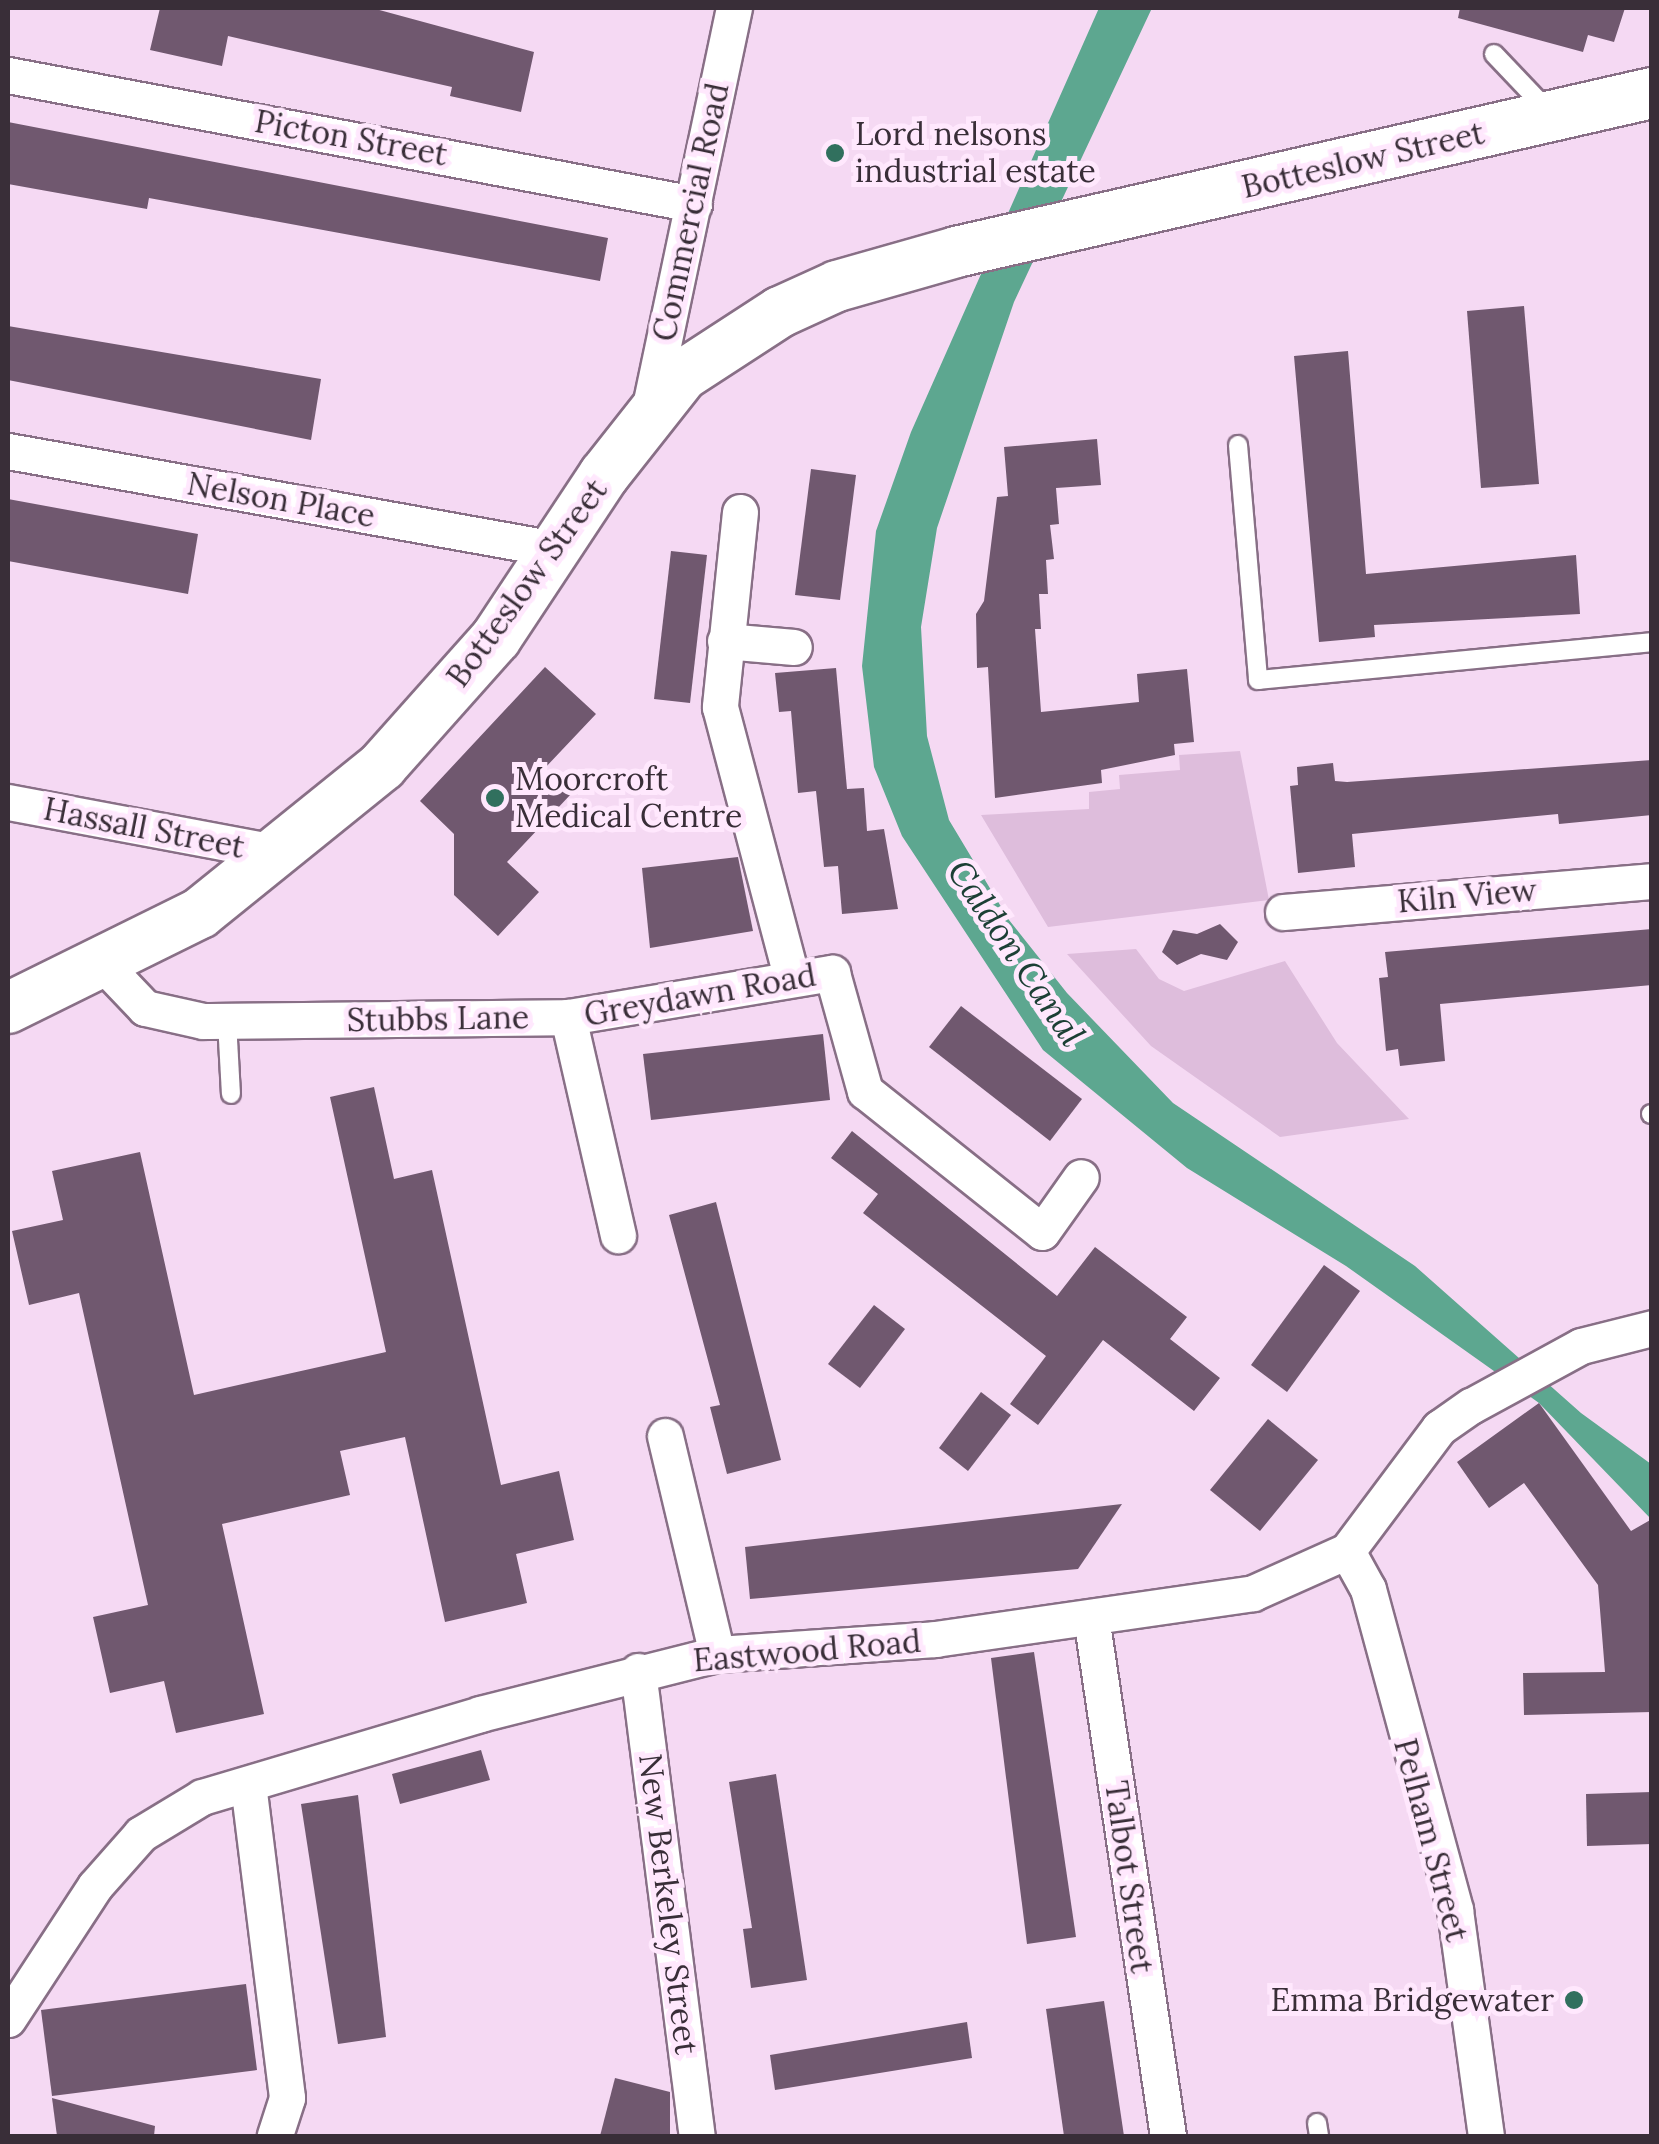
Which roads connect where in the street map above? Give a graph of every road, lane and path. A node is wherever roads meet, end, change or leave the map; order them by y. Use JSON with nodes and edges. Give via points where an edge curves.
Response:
{"nodes":[{"id":1,"x":734,"y":8,"type":"edge"},
{"id":2,"x":1494,"y":54,"type":"dead end"},
{"id":3,"x":8,"y":75,"type":"edge"},
{"id":4,"x":1652,"y":93,"type":"edge"},
{"id":5,"x":1553,"y":116,"type":"junction"},
{"id":6,"x":694,"y":204,"type":"junction"},
{"id":7,"x":648,"y":417,"type":"junction"},
{"id":8,"x":1238,"y":445,"type":"dead end"},
{"id":9,"x":8,"y":451,"type":"edge"},
{"id":10,"x":740,"y":512,"type":"dead end"},
{"id":11,"x":554,"y":549,"type":"junction"},
{"id":12,"x":725,"y":641,"type":"junction"},
{"id":13,"x":1652,"y":642,"type":"edge"},
{"id":14,"x":794,"y":647,"type":"dead end"},
{"id":15,"x":8,"y":802,"type":"edge"},
{"id":16,"x":280,"y":853,"type":"junction"},
{"id":17,"x":1652,"y":881,"type":"edge"},
{"id":18,"x":1283,"y":912,"type":"dead end"},
{"id":19,"x":104,"y":966,"type":"junction"},
{"id":20,"x":792,"y":980,"type":"junction"},
{"id":21,"x":8,"y":1008,"type":"edge"},
{"id":22,"x":568,"y":1017,"type":"junction"},
{"id":23,"x":227,"y":1021,"type":"junction"},
{"id":24,"x":231,"y":1094,"type":"dead end"},
{"id":25,"x":1081,"y":1177,"type":"dead end"},
{"id":26,"x":618,"y":1235,"type":"dead end"},
{"id":27,"x":1652,"y":1328,"type":"edge"},
{"id":28,"x":665,"y":1436,"type":"dead end"},
{"id":29,"x":1346,"y":1551,"type":"junction"},
{"id":30,"x":1091,"y":1617,"type":"junction"},
{"id":31,"x":717,"y":1654,"type":"junction"},
{"id":32,"x":638,"y":1671,"type":"junction"},
{"id":33,"x":248,"y":1784,"type":"junction"},
{"id":34,"x":8,"y":2019,"type":"edge"},
{"id":35,"x":275,"y":2136,"type":"edge"},
{"id":36,"x":697,"y":2136,"type":"edge"},
{"id":37,"x":1168,"y":2136,"type":"edge"},
{"id":38,"x":1486,"y":2136,"type":"edge"}],
"edges":[{"from":1,"to":6,"type":"street","name":"Commercial Road"},
{"from":2,"to":5,"type":"lane"},
{"from":3,"to":6,"type":"street","name":"Picton Street"},
{"from":4,"to":5,"type":"street","name":"Botteslow Street"},
{"from":5,"to":7,"type":"street","name":"Botteslow Street","via":[[956,252],[837,286],[780,312],[684,375]]},
{"from":6,"to":7,"type":"street","name":"Commercial Road"},
{"from":7,"to":11,"type":"street","name":"Botteslow Street"},
{"from":8,"to":13,"type":"lane","via":[[1258,680]]},
{"from":9,"to":11,"type":"street","name":"Nelson Place"},
{"from":10,"to":12,"type":"street"},
{"from":11,"to":16,"type":"street","name":"Botteslow Street","via":[[496,638],[444,700],[382,766]]},
{"from":12,"to":14,"type":"street"},
{"from":12,"to":20,"type":"street","via":[[720,708]]},
{"from":15,"to":16,"type":"street","name":"Hassall Street"},
{"from":16,"to":19,"type":"street","name":"Botteslow Street","via":[[200,913]]},
{"from":17,"to":18,"type":"street","name":"Kiln View"},
{"from":19,"to":21,"type":"street","name":"Botteslow Street"},
{"from":19,"to":23,"type":"street","name":"Stubbs Lane","via":[[145,1008]]},
{"from":20,"to":22,"type":"street","name":"Greydawn Road"},
{"from":20,"to":25,"type":"street","name":"Greydawn Road","via":[[832,973],[865,1091],[1042,1232]]},
{"from":22,"to":23,"type":"street","name":"Stubbs Lane"},
{"from":22,"to":26,"type":"street","name":"Stubbs Lane"},
{"from":23,"to":24,"type":"lane"},
{"from":27,"to":29,"type":"street","name":"Eastwood Road","via":[[1581,1346],[1439,1428]]},
{"from":28,"to":31,"type":"street"},
{"from":29,"to":30,"type":"street","name":"Eastwood Road","via":[[1253,1593]]},
{"from":29,"to":38,"type":"street","name":"Pelham Street","via":[[1368,1589],[1455,1910]]},
{"from":30,"to":31,"type":"street","name":"Eastwood Road","via":[[934,1639]]},
{"from":30,"to":37,"type":"street","name":"Talbot Street"},
{"from":31,"to":32,"type":"street","name":"Eastwood Road"},
{"from":32,"to":33,"type":"street","name":"Eastwood Road"},
{"from":32,"to":36,"type":"street","name":"New Berkeley Street"},
{"from":33,"to":34,"type":"street","name":"Eastwood Road","via":[[202,1797],[141,1834],[95,1886]]},
{"from":33,"to":35,"type":"street","via":[[287,2098]]}]}
